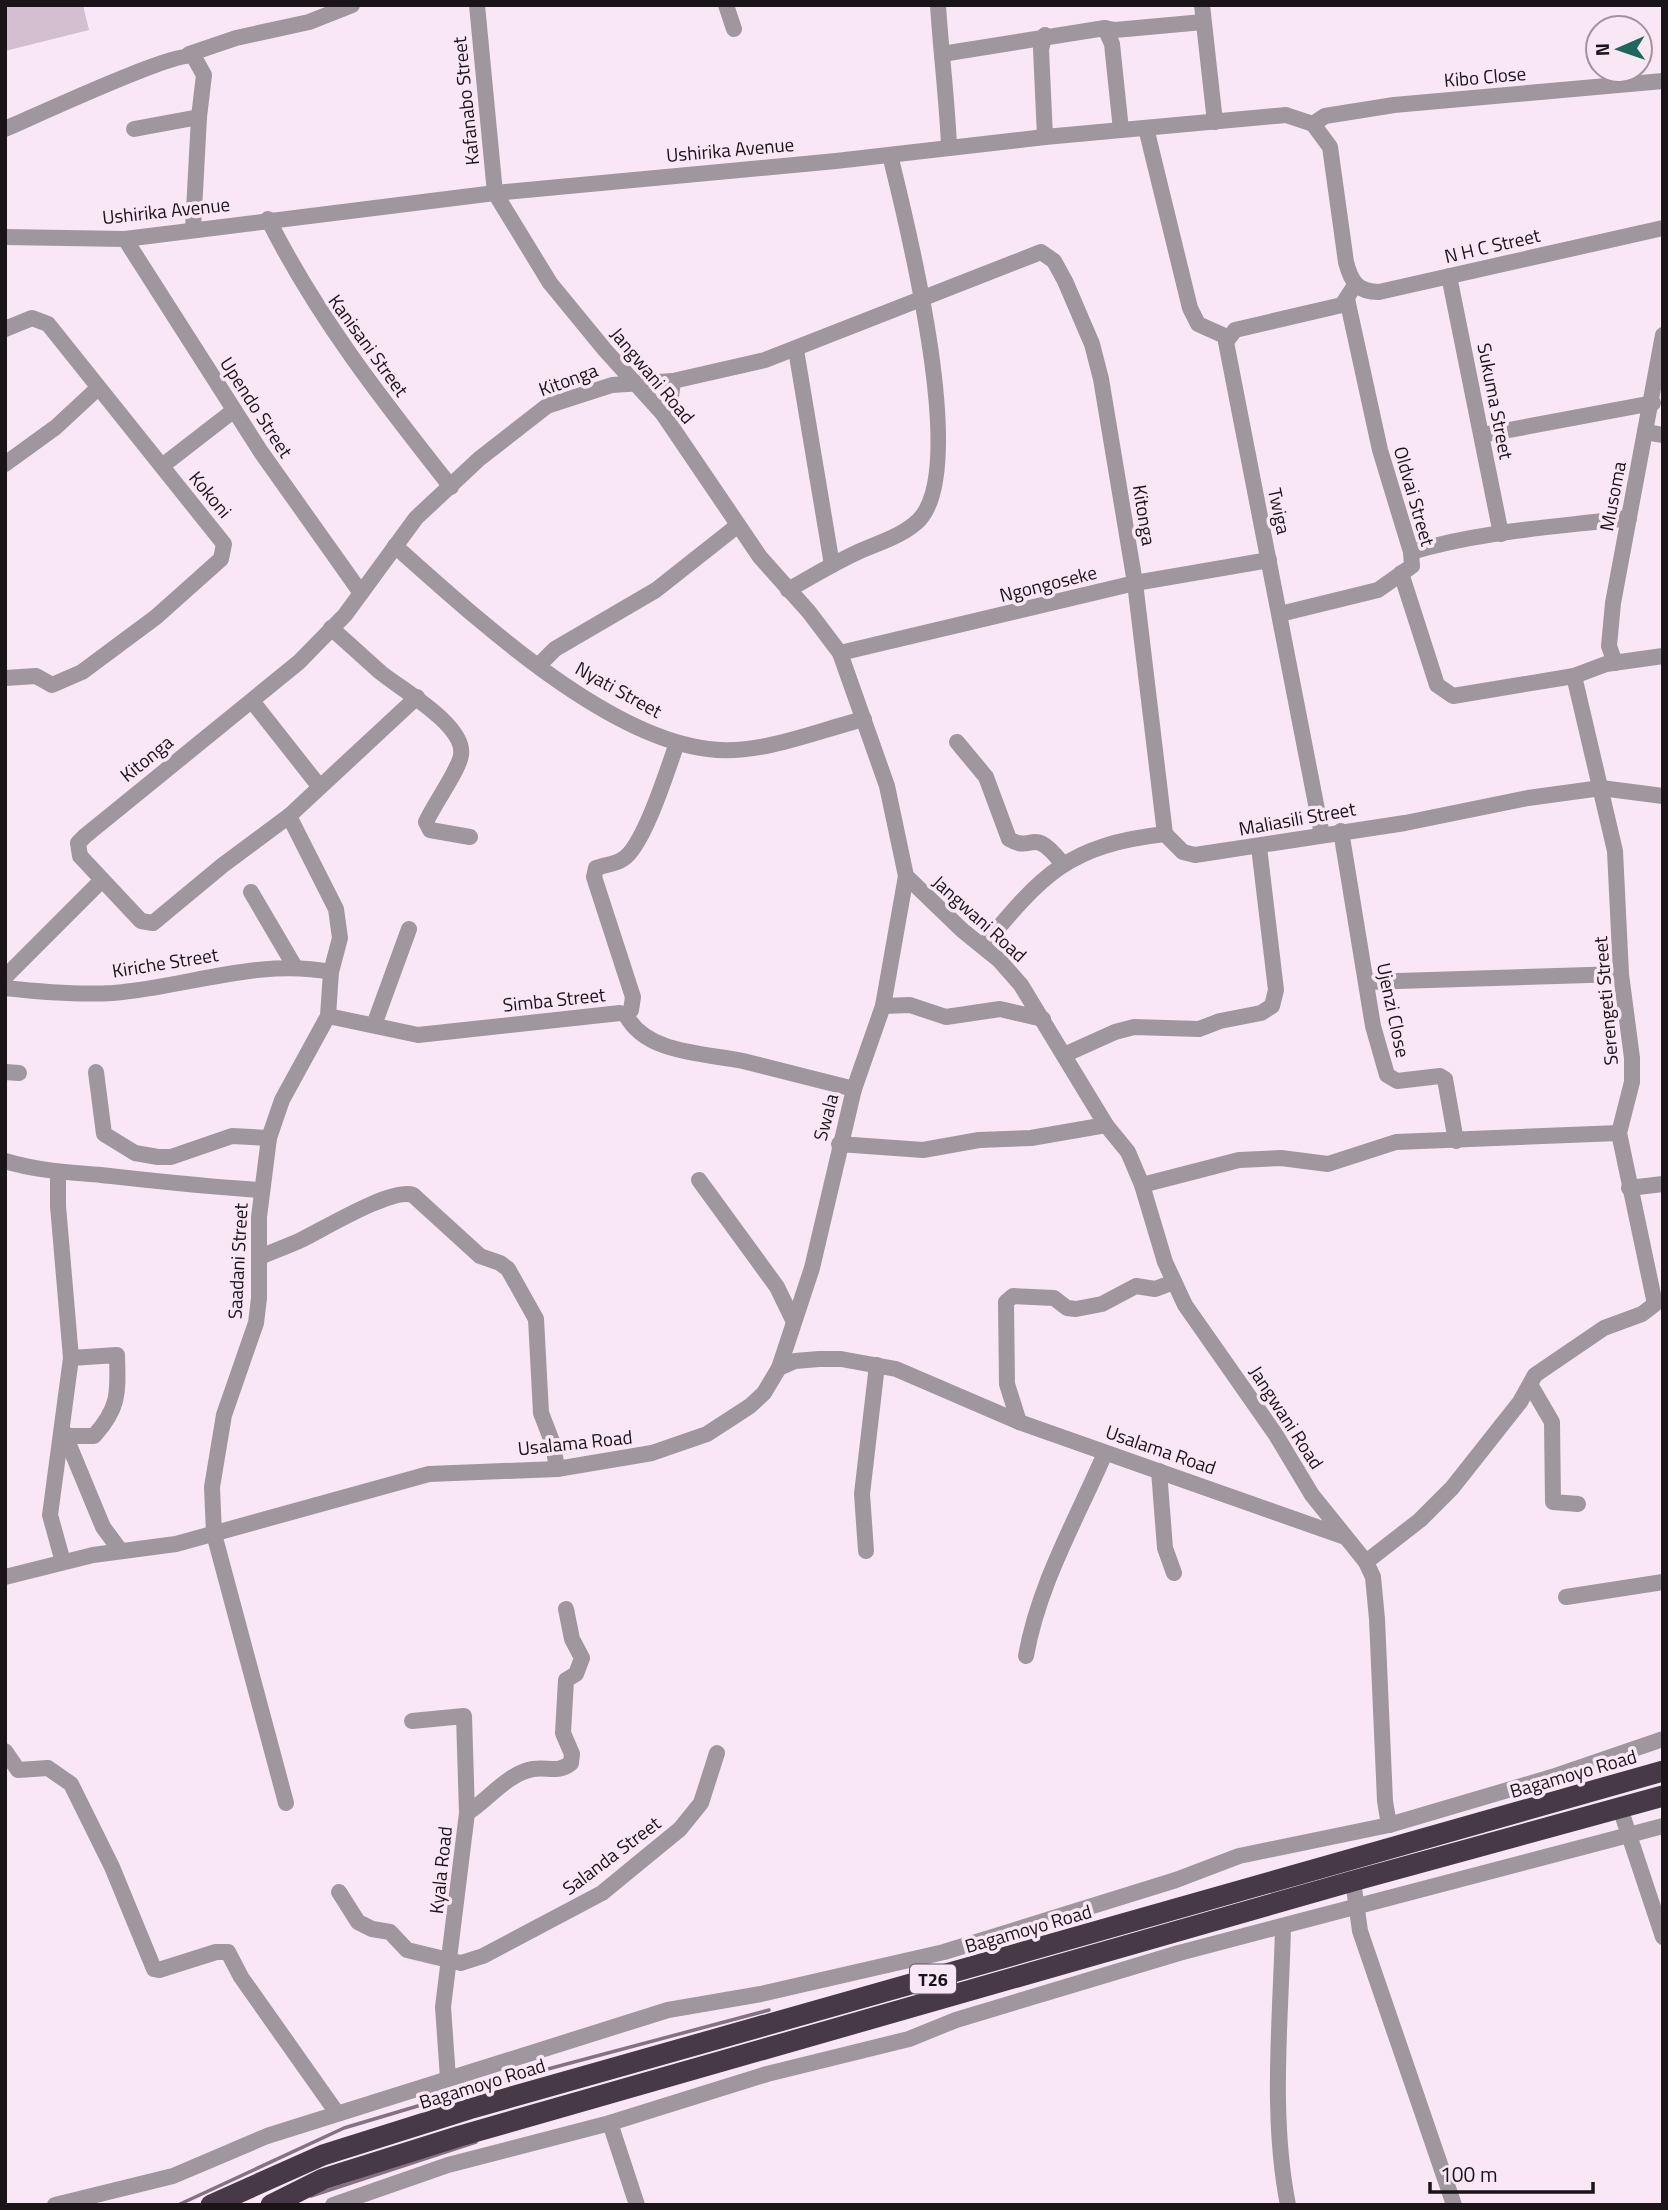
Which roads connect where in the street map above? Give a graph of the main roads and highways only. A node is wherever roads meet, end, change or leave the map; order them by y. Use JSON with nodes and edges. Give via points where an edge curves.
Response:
{"nodes":[{"id":1,"x":1663,"y":1771,"type":"edge"},
{"id":2,"x":1663,"y":1796,"type":"edge"},
{"id":3,"x":211,"y":2205,"type":"edge"},
{"id":4,"x":271,"y":2205,"type":"edge"}],
"edges":[{"from":1,"to":3,"type":"highway","name":"Bagamoyo Road","number":"T26","via":[[469,2109],[323,2155]]},
{"from":2,"to":4,"type":"highway","number":"T26","via":[[460,2136],[323,2179]]}]}
